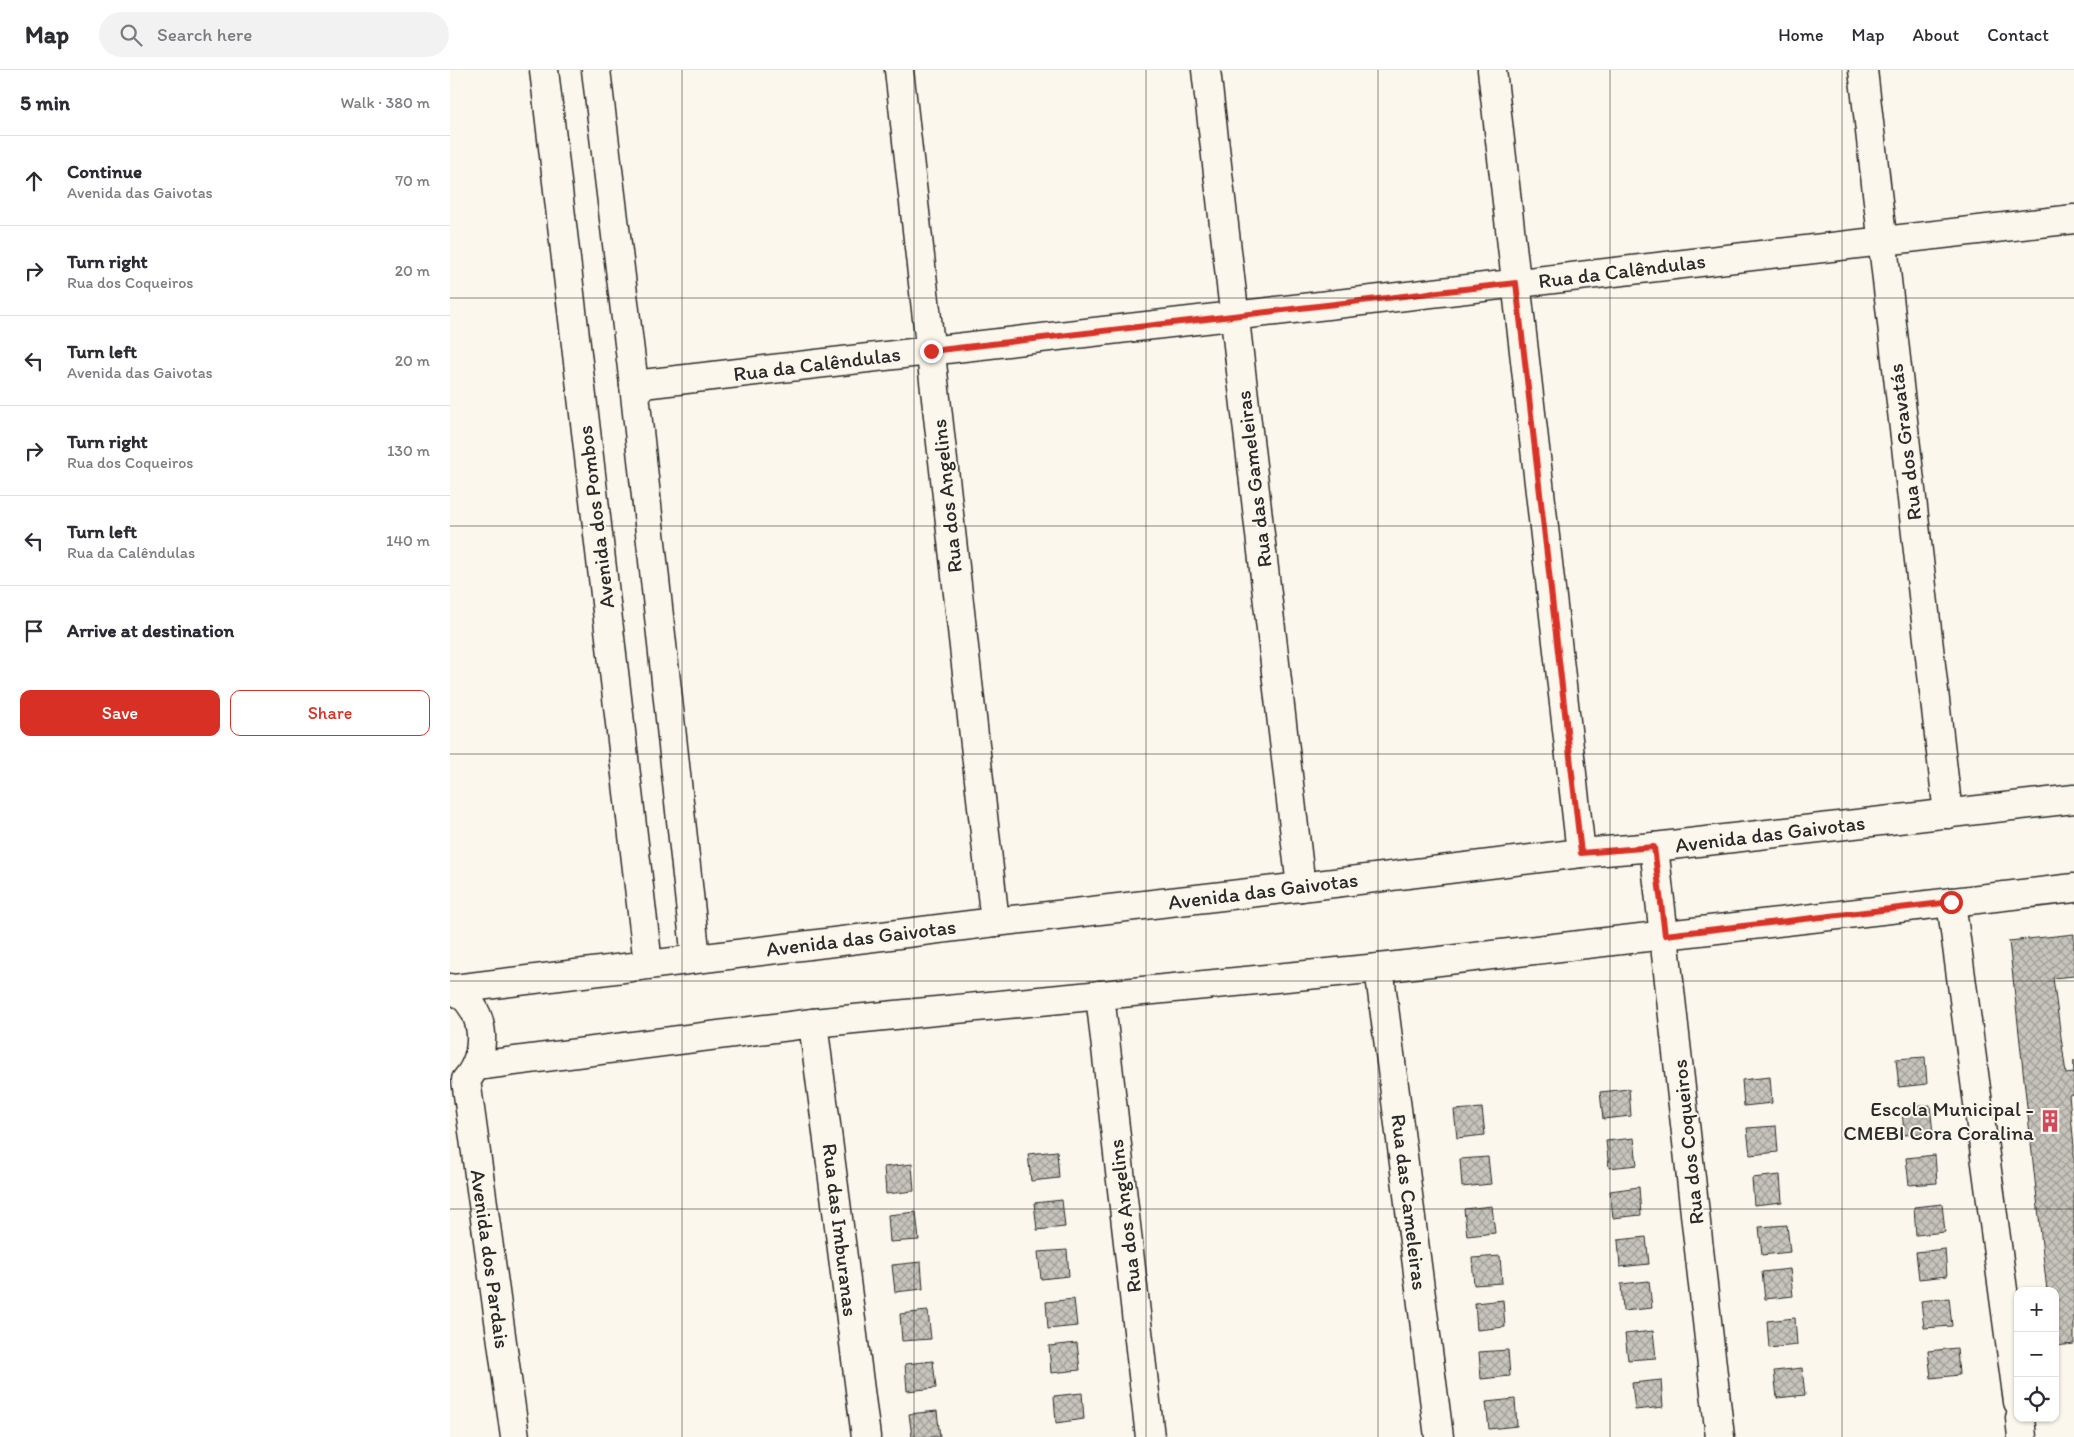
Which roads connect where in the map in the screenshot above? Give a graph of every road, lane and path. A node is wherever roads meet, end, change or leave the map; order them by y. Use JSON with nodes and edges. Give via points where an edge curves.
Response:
{"nodes":[{"id":1,"x":544,"y":70,"type":"edge"},
{"id":2,"x":596,"y":70,"type":"edge"},
{"id":3,"x":899,"y":70,"type":"edge"},
{"id":4,"x":1206,"y":70,"type":"edge"},
{"id":5,"x":1492,"y":70,"type":"edge"},
{"id":6,"x":1863,"y":70,"type":"edge"},
{"id":7,"x":2074,"y":219,"type":"edge"},
{"id":8,"x":1882,"y":241,"type":"junction"},
{"id":9,"x":1516,"y":283,"type":"junction"},
{"id":10,"x":1235,"y":316,"type":"junction"},
{"id":11,"x":931,"y":351,"type":"junction"},
{"id":12,"x":634,"y":386,"type":"junction"},
{"id":13,"x":2074,"y":799,"type":"edge"},
{"id":14,"x":1948,"y":814,"type":"junction"},
{"id":15,"x":1654,"y":847,"type":"junction"},
{"id":16,"x":1581,"y":853,"type":"junction"},
{"id":17,"x":1301,"y":887,"type":"junction"},
{"id":18,"x":2074,"y":888,"type":"edge"},
{"id":19,"x":1951,"y":902,"type":"junction"},
{"id":20,"x":995,"y":922,"type":"junction"},
{"id":21,"x":1665,"y":935,"type":"junction"},
{"id":22,"x":696,"y":959,"type":"junction"},
{"id":23,"x":648,"y":964,"type":"junction"},
{"id":24,"x":1379,"y":968,"type":"junction"},
{"id":25,"x":452,"y":989,"type":"edge"},
{"id":26,"x":1100,"y":995,"type":"junction"},
{"id":27,"x":813,"y":1023,"type":"junction"},
{"id":28,"x":464,"y":1080,"type":"edge"},
{"id":29,"x":2015,"y":1377,"type":"edge"},
{"id":30,"x":2020,"y":1422,"type":"edge"},
{"id":31,"x":515,"y":1437,"type":"edge"},
{"id":32,"x":866,"y":1437,"type":"edge"},
{"id":33,"x":1150,"y":1437,"type":"edge"},
{"id":34,"x":1439,"y":1437,"type":"edge"},
{"id":35,"x":1720,"y":1437,"type":"edge"},
{"id":36,"x":2022,"y":1437,"type":"edge"}],
"edges":[{"from":1,"to":23,"type":"street","name":"Avenida dos Pombos"},
{"from":2,"to":12,"type":"street"},
{"from":3,"to":11,"type":"street","name":"Rua dos Angelins"},
{"from":4,"to":10,"type":"street","name":"Rua das Gameleiras"},
{"from":5,"to":9,"type":"street"},
{"from":6,"to":8,"type":"street","name":"Rua dos Gravatás"},
{"from":7,"to":8,"type":"street","name":"Rua da Calêndulas"},
{"from":8,"to":9,"type":"street","name":"Rua da Calêndulas"},
{"from":8,"to":14,"type":"street","name":"Rua dos Gravatás"},
{"from":9,"to":10,"type":"street","name":"Rua da Calêndulas"},
{"from":9,"to":16,"type":"street"},
{"from":10,"to":11,"type":"street","name":"Rua da Calêndulas"},
{"from":10,"to":17,"type":"street","name":"Rua das Gameleiras"},
{"from":11,"to":12,"type":"street","name":"Rua da Calêndulas"},
{"from":11,"to":20,"type":"street","name":"Rua dos Angelins"},
{"from":12,"to":22,"type":"street"},
{"from":13,"to":14,"type":"street","name":"Avenida das Gaivotas"},
{"from":14,"to":15,"type":"street","name":"Avenida das Gaivotas"},
{"from":15,"to":16,"type":"street","name":"Avenida das Gaivotas"},
{"from":15,"to":21,"type":"street","name":"Rua dos Coqueiros"},
{"from":16,"to":17,"type":"street","name":"Avenida das Gaivotas"},
{"from":17,"to":20,"type":"street","name":"Avenida das Gaivotas"},
{"from":18,"to":19,"type":"street"},
{"from":19,"to":21,"type":"street"},
{"from":19,"to":29,"type":"street"},
{"from":20,"to":22,"type":"street","name":"Avenida das Gaivotas"},
{"from":21,"to":24,"type":"street"},
{"from":21,"to":35,"type":"street","name":"Rua dos Coqueiros"},
{"from":22,"to":23,"type":"street","name":"Avenida das Gaivotas"},
{"from":23,"to":25,"type":"street","name":"Avenida das Gaivotas"},
{"from":24,"to":26,"type":"street"},
{"from":24,"to":34,"type":"street","name":"Rua das Cameleiras"},
{"from":25,"to":28,"type":"street","via":[[476,1013],[481,1028],[482,1044]]},
{"from":26,"to":27,"type":"street"},
{"from":26,"to":33,"type":"street","name":"Rua dos Angelins"},
{"from":27,"to":28,"type":"street"},
{"from":27,"to":32,"type":"street","name":"Rua das Imburanas"},
{"from":28,"to":31,"type":"street","name":"Avenida dos Pardais"},
{"from":30,"to":36,"type":"street"}]}
